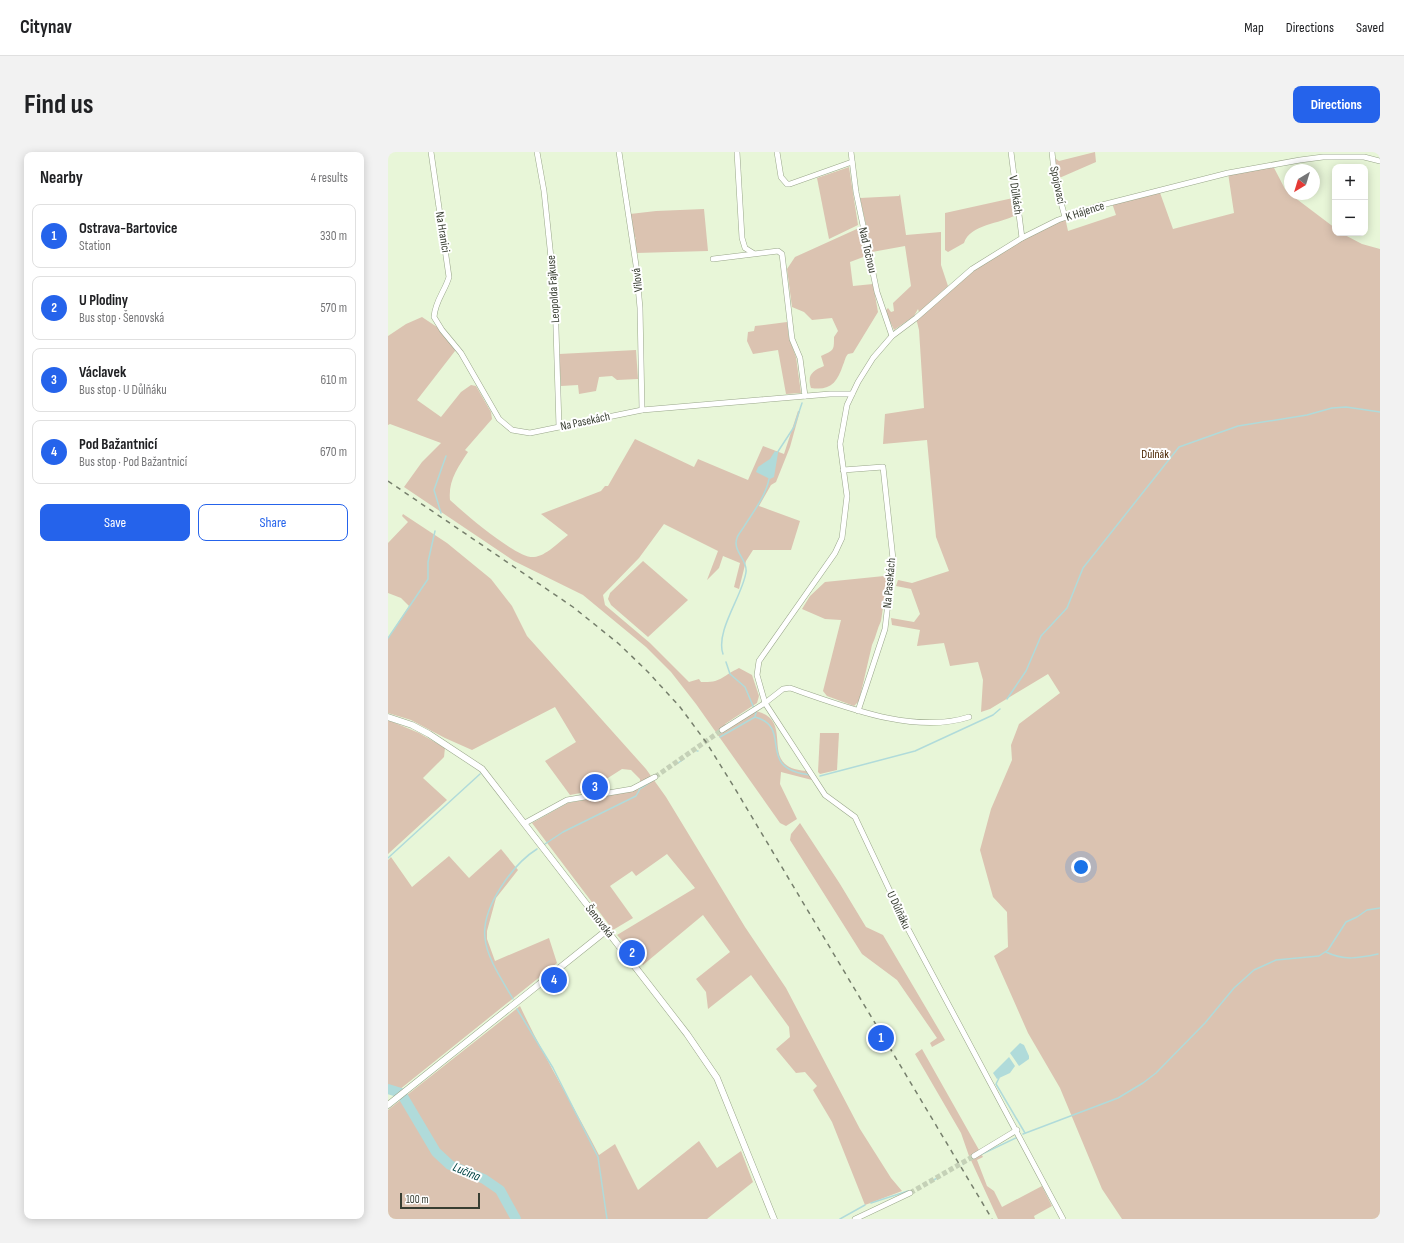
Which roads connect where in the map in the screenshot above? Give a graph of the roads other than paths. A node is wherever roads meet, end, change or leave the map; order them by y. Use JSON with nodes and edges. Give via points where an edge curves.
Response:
{"nodes":[{"id":1,"x":431,"y":152,"type":"edge"},
{"id":2,"x":537,"y":152,"type":"edge"},
{"id":3,"x":619,"y":152,"type":"edge"},
{"id":4,"x":737,"y":152,"type":"edge"},
{"id":5,"x":777,"y":152,"type":"edge"},
{"id":6,"x":851,"y":152,"type":"edge"},
{"id":7,"x":1011,"y":152,"type":"edge"},
{"id":8,"x":1052,"y":152,"type":"edge"},
{"id":9,"x":1323,"y":154,"type":"edge"},
{"id":10,"x":852,"y":162,"type":"junction"},
{"id":11,"x":1380,"y":162,"type":"edge"},
{"id":12,"x":1065,"y":218,"type":"junction"},
{"id":13,"x":1022,"y":238,"type":"junction"},
{"id":14,"x":743,"y":244,"type":"junction"},
{"id":15,"x":754,"y":254,"type":"junction"},
{"id":16,"x":736,"y":256,"type":"junction"},
{"id":17,"x":713,"y":259,"type":"dead end"},
{"id":18,"x":434,"y":309,"type":"joint"},
{"id":19,"x":892,"y":336,"type":"junction"},
{"id":20,"x":852,"y":394,"type":"junction"},
{"id":21,"x":805,"y":396,"type":"junction"},
{"id":22,"x":642,"y":410,"type":"junction"},
{"id":23,"x":559,"y":427,"type":"junction"},
{"id":24,"x":844,"y":470,"type":"junction"},
{"id":25,"x":765,"y":703,"type":"junction"},
{"id":26,"x":858,"y":710,"type":"junction"},
{"id":27,"x":388,"y":717,"type":"edge"},
{"id":28,"x":969,"y":717,"type":"dead end"},
{"id":29,"x":722,"y":730,"type":"tunnel mouth"},
{"id":30,"x":655,"y":777,"type":"tunnel mouth"},
{"id":31,"x":525,"y":823,"type":"junction"},
{"id":32,"x":606,"y":930,"type":"junction"},
{"id":33,"x":388,"y":1104,"type":"edge"},
{"id":34,"x":1016,"y":1130,"type":"junction"},
{"id":35,"x":974,"y":1156,"type":"tunnel mouth"},
{"id":36,"x":910,"y":1193,"type":"tunnel mouth"},
{"id":37,"x":774,"y":1219,"type":"edge"},
{"id":38,"x":855,"y":1219,"type":"edge"},
{"id":39,"x":1063,"y":1219,"type":"edge"}],
"edges":[{"from":1,"to":18,"type":"street","name":"Na Hranici","via":[[449,277]]},
{"from":2,"to":23,"type":"street","name":"Leopolda Fajkuse","via":[[555,296]]},
{"from":3,"to":22,"type":"street","name":"Vilová","via":[[640,308]]},
{"from":4,"to":14,"type":"street"},
{"from":5,"to":10,"type":"street","via":[[781,177],[787,184]]},
{"from":6,"to":10,"type":"street","name":"Nad Točnou"},
{"from":7,"to":13,"type":"street","name":"V Důlkách"},
{"from":8,"to":12,"type":"street","name":"Spojovací","via":[[1055,181]]},
{"from":9,"to":11,"type":"street","name":"K Hájence","via":[[1364,157]]},
{"from":9,"to":12,"type":"street","name":"K Hájence","via":[[1228,173],[1098,206]]},
{"from":10,"to":19,"type":"street","name":"Nad Točnou","via":[[877,292]]},
{"from":12,"to":13,"type":"street","name":"K Hájence"},
{"from":13,"to":19,"type":"street","name":"K Hájence","via":[[972,269]]},
{"from":14,"to":15,"type":"street"},
{"from":14,"to":16,"type":"street"},
{"from":15,"to":16,"type":"street"},
{"from":15,"to":21,"type":"street","via":[[778,251],[783,257],[792,339],[800,358]]},
{"from":16,"to":17,"type":"street"},
{"from":18,"to":23,"type":"street","name":"Na Pasekách","via":[[434,317],[438,324],[461,353],[493,410],[505,425],[512,430],[530,433]]},
{"from":19,"to":20,"type":"street","name":"K Hájence","via":[[873,358]]},
{"from":20,"to":21,"type":"street","name":"Na Pasekách"},
{"from":20,"to":24,"type":"street","via":[[847,405],[840,444]]},
{"from":21,"to":22,"type":"street","name":"Na Pasekách"},
{"from":22,"to":23,"type":"street","name":"Na Pasekách"},
{"from":24,"to":25,"type":"street","via":[[846,496],[842,538],[836,553],[759,661],[757,675]]},
{"from":24,"to":26,"type":"street","name":"Na Pasekách","via":[[883,467],[893,559],[884,629]]},
{"from":25,"to":26,"type":"street","via":[[783,689],[790,688]]},
{"from":25,"to":29,"type":"street"},
{"from":25,"to":34,"type":"street","name":"U Důlňáku","via":[[825,795],[855,817],[906,927]]},
{"from":26,"to":28,"type":"street","via":[[890,718],[925,722]]},
{"from":27,"to":31,"type":"street","name":"Šenovská","via":[[418,728],[470,760],[489,777]]},
{"from":30,"to":31,"type":"street","via":[[632,790],[566,800]]},
{"from":31,"to":32,"type":"street","name":"Šenovská"},
{"from":32,"to":33,"type":"street"},
{"from":32,"to":37,"type":"street","name":"Šenovská","via":[[687,1034],[717,1078]]},
{"from":34,"to":35,"type":"street"},
{"from":34,"to":39,"type":"street","name":"U Důlňáku"},
{"from":36,"to":38,"type":"street"}]}
